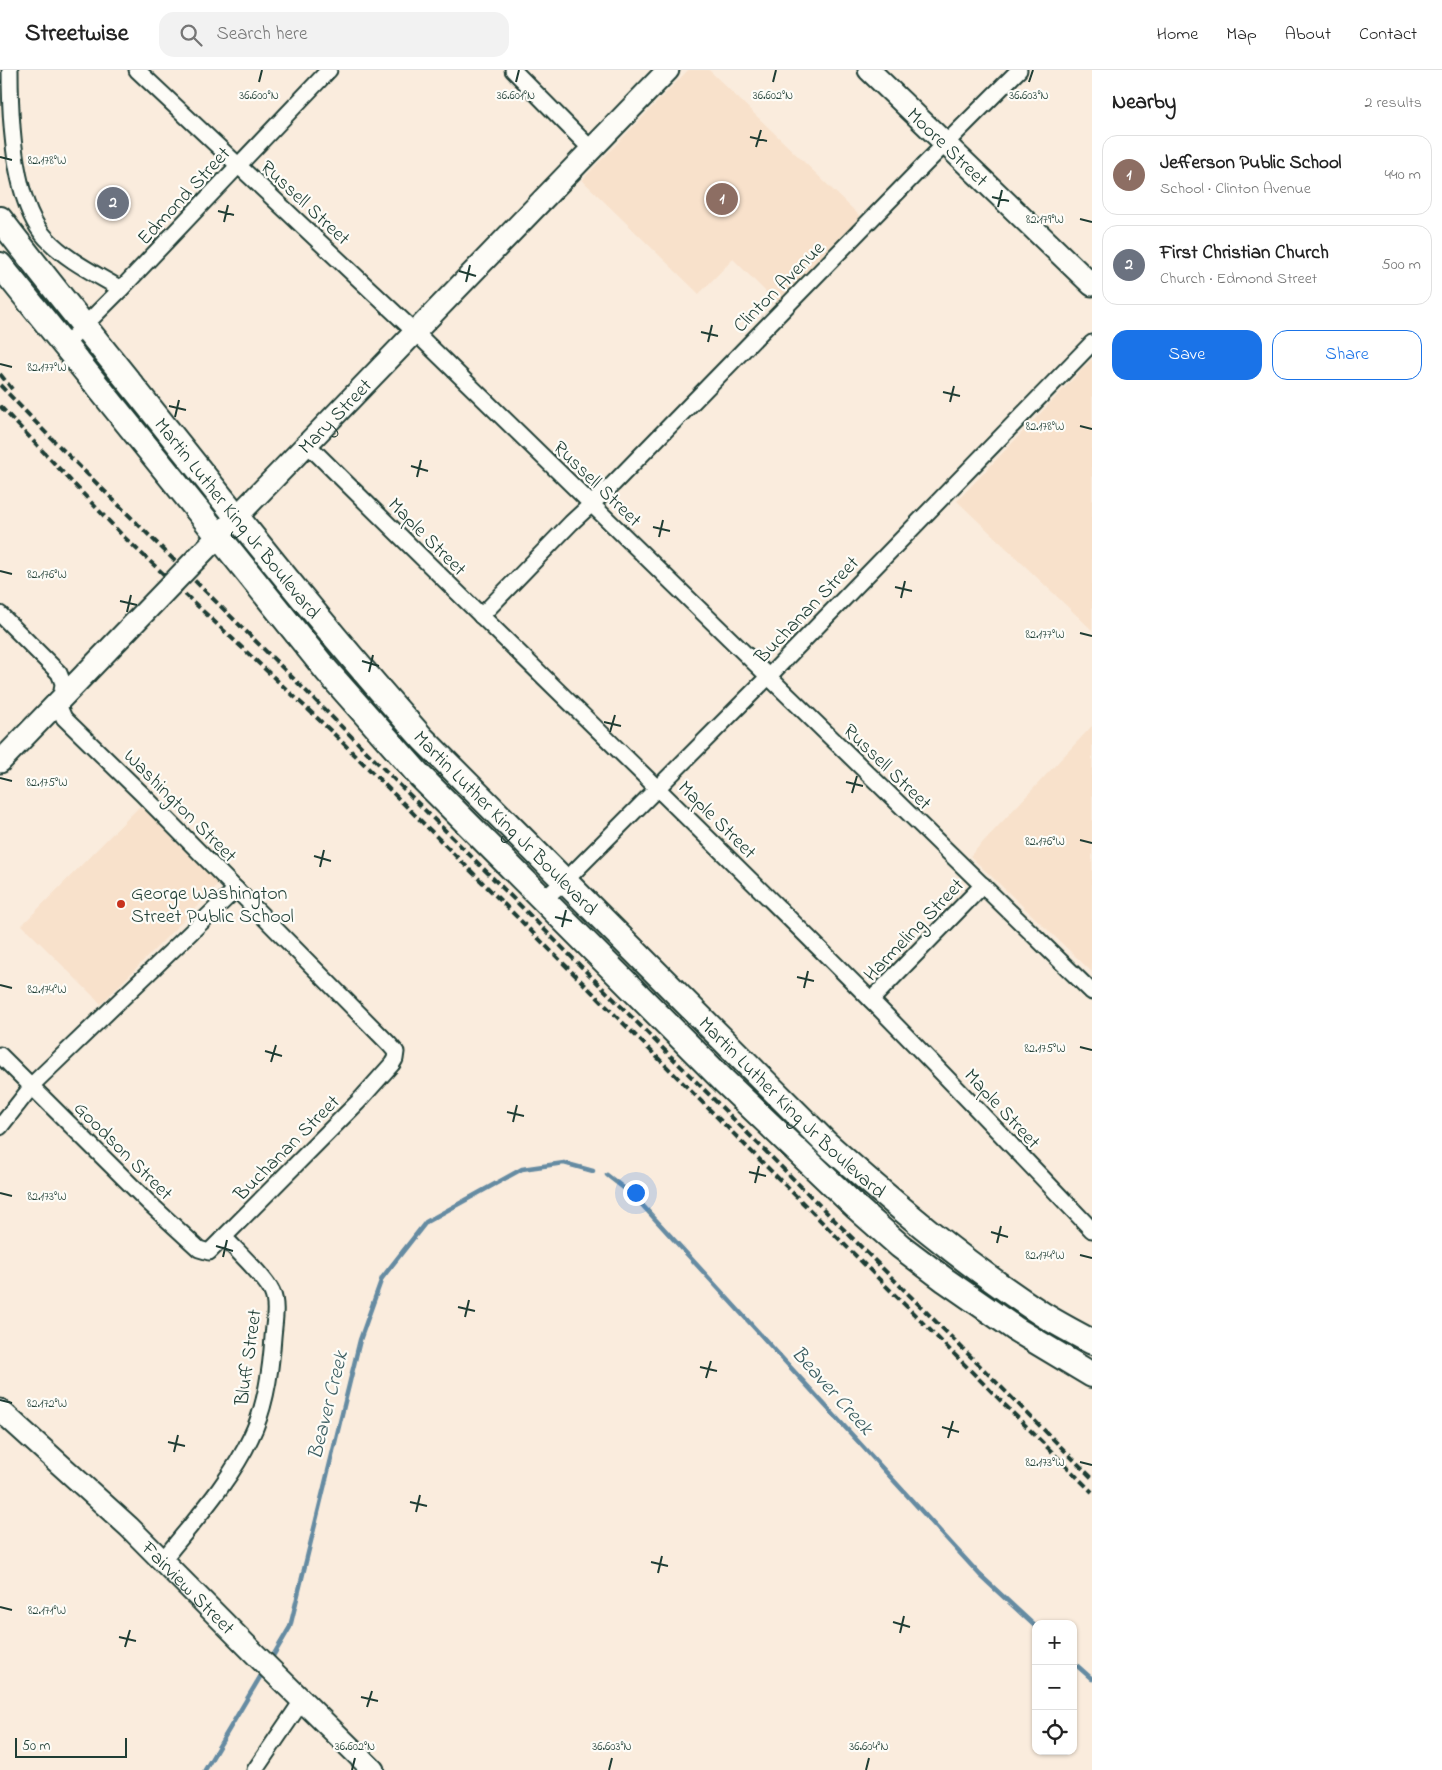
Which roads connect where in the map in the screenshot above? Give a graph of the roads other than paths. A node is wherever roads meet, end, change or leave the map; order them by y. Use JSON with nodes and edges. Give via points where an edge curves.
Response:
{"nodes":[{"id":1,"x":10,"y":70,"type":"edge"},
{"id":2,"x":137,"y":70,"type":"edge"},
{"id":3,"x":329,"y":70,"type":"edge"},
{"id":4,"x":513,"y":70,"type":"edge"},
{"id":5,"x":668,"y":70,"type":"edge"},
{"id":6,"x":869,"y":70,"type":"edge"},
{"id":7,"x":1019,"y":70,"type":"edge"},
{"id":8,"x":946,"y":144,"type":"junction"},
{"id":9,"x":591,"y":149,"type":"junction"},
{"id":10,"x":238,"y":165,"type":"junction"},
{"id":11,"x":0,"y":219,"type":"edge"},
{"id":12,"x":0,"y":265,"type":"edge"},
{"id":13,"x":1092,"y":286,"type":"edge"},
{"id":14,"x":121,"y":289,"type":"junction"},
{"id":15,"x":84,"y":326,"type":"junction"},
{"id":16,"x":415,"y":332,"type":"junction"},
{"id":17,"x":1092,"y":342,"type":"edge"},
{"id":18,"x":64,"y":346,"type":"junction"},
{"id":19,"x":308,"y":445,"type":"junction"},
{"id":20,"x":591,"y":504,"type":"junction"},
{"id":21,"x":237,"y":518,"type":"junction"},
{"id":22,"x":218,"y":537,"type":"junction"},
{"id":23,"x":0,"y":614,"type":"edge"},
{"id":24,"x":481,"y":616,"type":"junction"},
{"id":25,"x":768,"y":677,"type":"junction"},
{"id":26,"x":62,"y":698,"type":"junction"},
{"id":27,"x":0,"y":762,"type":"edge"},
{"id":28,"x":657,"y":787,"type":"junction"},
{"id":29,"x":565,"y":881,"type":"junction"},
{"id":30,"x":983,"y":885,"type":"junction"},
{"id":31,"x":236,"y":889,"type":"junction"},
{"id":32,"x":544,"y":899,"type":"junction"},
{"id":33,"x":1092,"y":992,"type":"edge"},
{"id":34,"x":871,"y":1000,"type":"junction"},
{"id":35,"x":0,"y":1055,"type":"edge"},
{"id":36,"x":375,"y":1083,"type":"joint"},
{"id":37,"x":32,"y":1086,"type":"junction"},
{"id":38,"x":0,"y":1127,"type":"edge"},
{"id":39,"x":1092,"y":1230,"type":"edge"},
{"id":40,"x":224,"y":1237,"type":"junction"},
{"id":41,"x":1092,"y":1342,"type":"edge"},
{"id":42,"x":1092,"y":1375,"type":"edge"},
{"id":43,"x":0,"y":1410,"type":"edge"},
{"id":44,"x":162,"y":1561,"type":"junction"},
{"id":45,"x":302,"y":1700,"type":"junction"},
{"id":46,"x":255,"y":1770,"type":"edge"},
{"id":47,"x":373,"y":1770,"type":"edge"}],
"edges":[{"from":1,"to":14,"type":"street","via":[[17,164],[29,213],[46,239],[64,254]]},
{"from":2,"to":10,"type":"street","name":"Russell Street"},
{"from":3,"to":10,"type":"street","name":"Edmond Street"},
{"from":4,"to":9,"type":"street"},
{"from":5,"to":9,"type":"main road","name":"Mary Street"},
{"from":6,"to":8,"type":"main road","name":"Moore Street"},
{"from":7,"to":8,"type":"street","name":"Clinton Avenue"},
{"from":8,"to":13,"type":"main road","name":"Moore Street"},
{"from":8,"to":20,"type":"street","name":"Clinton Avenue"},
{"from":9,"to":16,"type":"main road","name":"Mary Street"},
{"from":10,"to":14,"type":"street","name":"Edmond Street"},
{"from":10,"to":16,"type":"street","name":"Russell Street"},
{"from":11,"to":15,"type":"main road","name":"Martin Luther King Jr Boulevard"},
{"from":12,"to":18,"type":"main road","name":"Martin Luther King Jr Boulevard"},
{"from":14,"to":15,"type":"street","name":"Edmond Street"},
{"from":15,"to":18,"type":"street","name":"Edmond Street"},
{"from":15,"to":21,"type":"main road","name":"Martin Luther King Jr Boulevard"},
{"from":16,"to":19,"type":"main road","name":"Mary Street"},
{"from":16,"to":20,"type":"street","name":"Russell Street"},
{"from":17,"to":25,"type":"street","name":"Buchanan Street"},
{"from":18,"to":22,"type":"main road","name":"Martin Luther King Jr Boulevard"},
{"from":19,"to":21,"type":"main road","name":"Mary Street"},
{"from":19,"to":24,"type":"street","name":"Maple Street"},
{"from":20,"to":24,"type":"street","name":"Clinton Avenue"},
{"from":20,"to":25,"type":"street","name":"Russell Street"},
{"from":21,"to":22,"type":"main road","name":"Mary Street"},
{"from":21,"to":29,"type":"main road","name":"Martin Luther King Jr Boulevard","via":[[364,674],[422,739]]},
{"from":22,"to":26,"type":"main road","name":"Mary Street","bridge":true},
{"from":22,"to":32,"type":"main road","name":"Martin Luther King Jr Boulevard","via":[[326,671],[420,776]]},
{"from":23,"to":26,"type":"street","name":"Washington Street","via":[[59,674],[63,683]]},
{"from":24,"to":28,"type":"street","name":"Maple Street"},
{"from":25,"to":28,"type":"street","name":"Buchanan Street"},
{"from":25,"to":30,"type":"street","name":"Russell Street"},
{"from":26,"to":27,"type":"main road","name":"Mary Street"},
{"from":26,"to":31,"type":"street","name":"Washington Street","via":[[60,709],[64,718]]},
{"from":28,"to":29,"type":"street","name":"Buchanan Street"},
{"from":28,"to":34,"type":"street","name":"Maple Street"},
{"from":29,"to":32,"type":"street","name":"Buchanan Street"},
{"from":29,"to":41,"type":"main road","name":"Martin Luther King Jr Boulevard","via":[[826,1143],[866,1179],[988,1276],[1042,1314]]},
{"from":30,"to":33,"type":"street","name":"Russell Street"},
{"from":30,"to":34,"type":"street","name":"Harmeling Street"},
{"from":31,"to":36,"type":"street","name":"Washington Street","via":[[396,1052],[392,1064]]},
{"from":31,"to":37,"type":"street"},
{"from":32,"to":42,"type":"main road","name":"Martin Luther King Jr Boulevard","via":[[857,1208],[945,1280],[1017,1330]]},
{"from":34,"to":39,"type":"street","name":"Maple Street"},
{"from":35,"to":37,"type":"street","name":"Goodson Street"},
{"from":36,"to":40,"type":"street","name":"Buchanan Street"},
{"from":37,"to":38,"type":"street"},
{"from":37,"to":40,"type":"street","name":"Goodson Street","via":[[199,1249],[209,1252]]},
{"from":40,"to":44,"type":"street","name":"Bluff Street","via":[[272,1291],[276,1302],[268,1380],[252,1436],[239,1460]]},
{"from":43,"to":44,"type":"main road","name":"Fairview Street"},
{"from":44,"to":45,"type":"main road","name":"Fairview Street"},
{"from":45,"to":46,"type":"street"},
{"from":45,"to":47,"type":"main road","name":"Fairview Street"}]}
